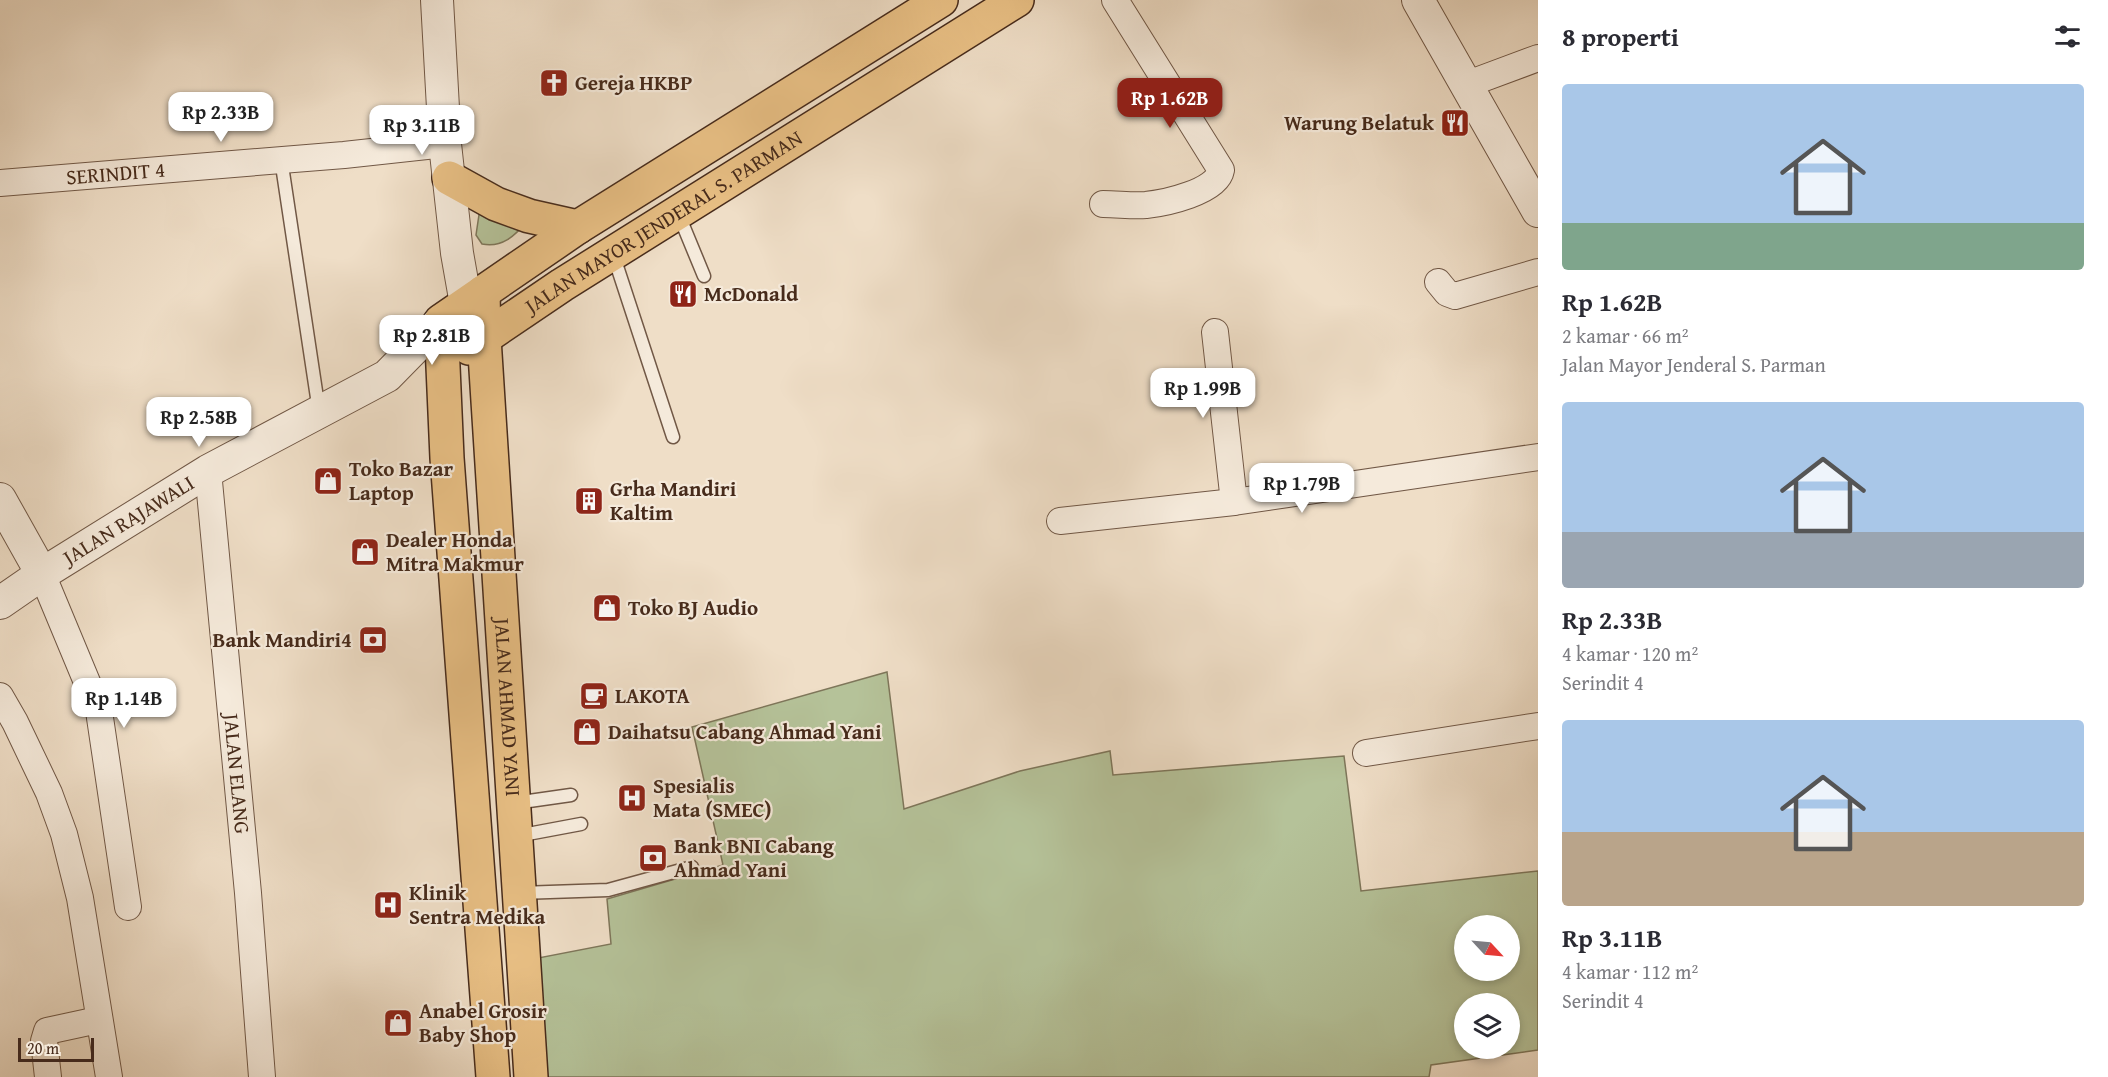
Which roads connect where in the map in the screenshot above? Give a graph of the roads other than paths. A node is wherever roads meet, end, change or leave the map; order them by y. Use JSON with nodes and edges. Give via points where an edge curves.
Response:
{"nodes":[{"id":1,"x":437,"y":0,"type":"edge"},
{"id":2,"x":941,"y":0,"type":"edge"},
{"id":3,"x":1017,"y":0,"type":"edge"},
{"id":4,"x":1115,"y":0,"type":"edge"},
{"id":5,"x":1418,"y":0,"type":"edge"},
{"id":6,"x":1538,"y":58,"type":"edge"},
{"id":7,"x":1468,"y":84,"type":"junction"},
{"id":8,"x":445,"y":144,"type":"junction"},
{"id":9,"x":281,"y":159,"type":"junction"},
{"id":10,"x":449,"y":178,"type":"junction"},
{"id":11,"x":0,"y":183,"type":"edge"},
{"id":12,"x":1103,"y":204,"type":"dead end"},
{"id":13,"x":1538,"y":211,"type":"edge"},
{"id":14,"x":678,"y":212,"type":"junction"},
{"id":15,"x":578,"y":227,"type":"junction"},
{"id":16,"x":612,"y":253,"type":"junction"},
{"id":17,"x":1538,"y":272,"type":"edge"},
{"id":18,"x":704,"y":276,"type":"dead end"},
{"id":19,"x":1438,"y":282,"type":"dead end"},
{"id":20,"x":463,"y":306,"type":"junction"},
{"id":21,"x":1215,"y":332,"type":"dead end"},
{"id":22,"x":484,"y":338,"type":"junction"},
{"id":23,"x":442,"y":366,"type":"junction"},
{"id":24,"x":387,"y":376,"type":"junction"},
{"id":25,"x":320,"y":412,"type":"junction"},
{"id":26,"x":674,"y":437,"type":"dead end"},
{"id":27,"x":1538,"y":457,"type":"edge"},
{"id":28,"x":208,"y":471,"type":"junction"},
{"id":29,"x":0,"y":499,"type":"edge"},
{"id":30,"x":1234,"y":502,"type":"junction"},
{"id":31,"x":1060,"y":521,"type":"dead end"},
{"id":32,"x":42,"y":574,"type":"junction"},
{"id":33,"x":0,"y":603,"type":"edge"},
{"id":34,"x":0,"y":696,"type":"edge"},
{"id":35,"x":1538,"y":726,"type":"edge"},
{"id":36,"x":1366,"y":753,"type":"dead end"},
{"id":37,"x":571,"y":795,"type":"dead end"},
{"id":38,"x":514,"y":803,"type":"junction"},
{"id":39,"x":581,"y":824,"type":"dead end"},
{"id":40,"x":516,"y":837,"type":"junction"},
{"id":41,"x":692,"y":867,"type":"dead end"},
{"id":42,"x":519,"y":893,"type":"junction"},
{"id":43,"x":128,"y":907,"type":"dead end"},
{"id":44,"x":99,"y":1020,"type":"junction"},
{"id":45,"x":48,"y":1077,"type":"edge"},
{"id":46,"x":109,"y":1077,"type":"edge"},
{"id":47,"x":262,"y":1077,"type":"edge"},
{"id":48,"x":492,"y":1077,"type":"edge"},
{"id":49,"x":531,"y":1077,"type":"edge"}],
"edges":[{"from":1,"to":8,"type":"street"},
{"from":2,"to":15,"type":"main road","name":"JALAN MAYOR JENDERAL S. PARMAN"},
{"from":3,"to":14,"type":"main road","name":"JALAN MAYOR JENDERAL S. PARMAN"},
{"from":4,"to":12,"type":"street","via":[[1221,170],[1213,182],[1169,201]]},
{"from":5,"to":7,"type":"street"},
{"from":6,"to":7,"type":"street"},
{"from":7,"to":13,"type":"street"},
{"from":8,"to":9,"type":"street","name":"SERINDIT 4"},
{"from":8,"to":10,"type":"street"},
{"from":9,"to":11,"type":"street","name":"SERINDIT 4"},
{"from":9,"to":25,"type":"lane"},
{"from":10,"to":15,"type":"main road","via":[[496,204]]},
{"from":10,"to":20,"type":"street"},
{"from":14,"to":16,"type":"main road","name":"JALAN MAYOR JENDERAL S. PARMAN"},
{"from":14,"to":18,"type":"lane"},
{"from":15,"to":20,"type":"main road","name":"JALAN MAYOR JENDERAL S. PARMAN"},
{"from":16,"to":22,"type":"main road","name":"JALAN MAYOR JENDERAL S. PARMAN"},
{"from":16,"to":26,"type":"lane"},
{"from":17,"to":19,"type":"street","via":[[1455,296]]},
{"from":20,"to":22,"type":"main road","name":"JALAN AHMAD YANI"},
{"from":20,"to":23,"type":"main road","name":"JALAN AHMAD YANI"},
{"from":20,"to":24,"type":"street","name":"JALAN MAYOR JENDERAL S. PARMAN"},
{"from":21,"to":30,"type":"street"},
{"from":22,"to":23,"type":"main road","name":"JALAN MAYOR JENDERAL S. PARMAN"},
{"from":22,"to":38,"type":"main road","name":"JALAN AHMAD YANI"},
{"from":23,"to":24,"type":"street","name":"JALAN MAYOR JENDERAL S. PARMAN"},
{"from":23,"to":48,"type":"main road","name":"JALAN AHMAD YANI"},
{"from":24,"to":25,"type":"street","name":"JALAN RAJAWALI"},
{"from":25,"to":28,"type":"street","name":"JALAN RAJAWALI"},
{"from":27,"to":30,"type":"street"},
{"from":28,"to":32,"type":"street","name":"JALAN RAJAWALI"},
{"from":28,"to":47,"type":"street","name":"JALAN ELANG"},
{"from":29,"to":32,"type":"street"},
{"from":30,"to":31,"type":"street"},
{"from":32,"to":33,"type":"street","name":"JALAN RAJAWALI"},
{"from":32,"to":43,"type":"street","via":[[99,711]]},
{"from":34,"to":44,"type":"street","via":[[49,793],[64,834],[80,898]]},
{"from":35,"to":36,"type":"street"},
{"from":37,"to":38,"type":"lane"},
{"from":38,"to":40,"type":"main road","name":"JALAN AHMAD YANI"},
{"from":39,"to":40,"type":"lane"},
{"from":40,"to":42,"type":"main road","name":"JALAN AHMAD YANI"},
{"from":41,"to":42,"type":"lane","via":[[608,890]]},
{"from":42,"to":49,"type":"main road","name":"JALAN AHMAD YANI"},
{"from":44,"to":45,"type":"street","via":[[47,1031],[44,1041]]},
{"from":44,"to":46,"type":"street"}]}
